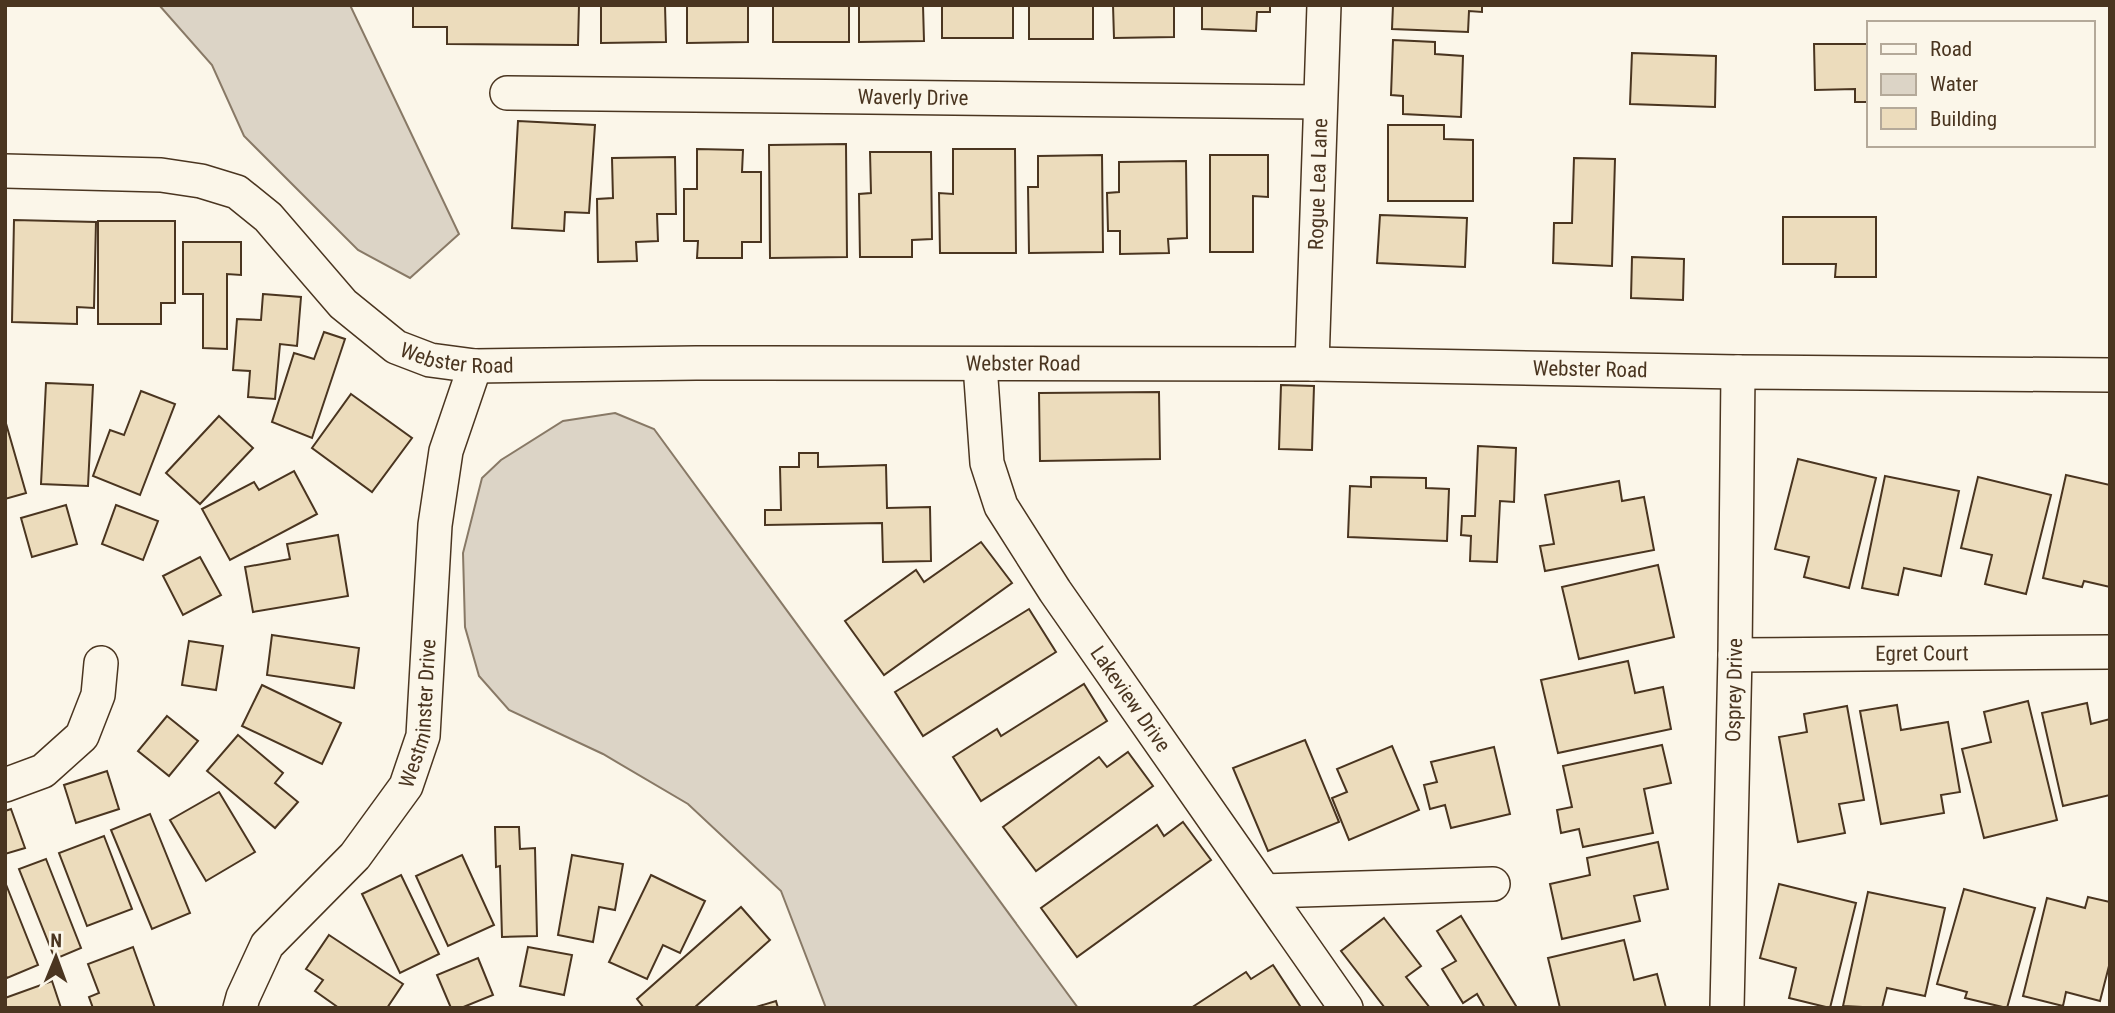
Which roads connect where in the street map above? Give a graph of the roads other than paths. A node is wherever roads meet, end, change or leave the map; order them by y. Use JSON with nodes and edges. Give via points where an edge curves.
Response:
{"nodes":[{"id":1,"x":1324,"y":5,"type":"edge"},
{"id":2,"x":507,"y":93,"type":"dead end"},
{"id":3,"x":1320,"y":102,"type":"junction"},
{"id":4,"x":5,"y":171,"type":"edge"},
{"id":5,"x":1312,"y":364,"type":"junction"},
{"id":6,"x":980,"y":365,"type":"junction"},
{"id":7,"x":475,"y":366,"type":"junction"},
{"id":8,"x":1738,"y":372,"type":"junction"},
{"id":9,"x":2110,"y":375,"type":"edge"},
{"id":10,"x":2110,"y":652,"type":"edge"},
{"id":11,"x":1735,"y":655,"type":"junction"},
{"id":12,"x":101,"y":663,"type":"dead end"},
{"id":13,"x":5,"y":785,"type":"edge"},
{"id":14,"x":1493,"y":884,"type":"dead end"},
{"id":15,"x":1266,"y":891,"type":"junction"},
{"id":16,"x":240,"y":1008,"type":"edge"},
{"id":17,"x":1346,"y":1008,"type":"edge"},
{"id":18,"x":1727,"y":1008,"type":"edge"}],
"edges":[{"from":1,"to":3,"type":"street","name":"Rogue Lea Lane"},
{"from":2,"to":3,"type":"street","name":"Waverly Drive"},
{"from":3,"to":5,"type":"street","name":"Rogue Lea Lane"},
{"from":4,"to":7,"type":"street","name":"Webster Road","via":[[161,176],[237,192],[268,217],[343,304],[396,347],[430,360]]},
{"from":5,"to":6,"type":"street","name":"Webster Road"},
{"from":5,"to":8,"type":"street","name":"Webster Road"},
{"from":6,"to":7,"type":"street","name":"Webster Road"},
{"from":6,"to":15,"type":"street","name":"Lakeview Drive","via":[[987,463],[1001,506],[1055,591]]},
{"from":7,"to":16,"type":"street","name":"Westminster Drive","via":[[446,451],[435,525],[423,736],[406,786],[355,856],[267,945]]},
{"from":8,"to":9,"type":"street","name":"Webster Road"},
{"from":8,"to":11,"type":"street","name":"Osprey Drive"},
{"from":10,"to":11,"type":"street","name":"Egret Court"},
{"from":11,"to":18,"type":"street","name":"Osprey Drive"},
{"from":12,"to":13,"type":"street","via":[[98,695],[82,736],[43,771]]},
{"from":14,"to":15,"type":"street"},
{"from":15,"to":17,"type":"street","name":"Lakeview Drive"}]}
